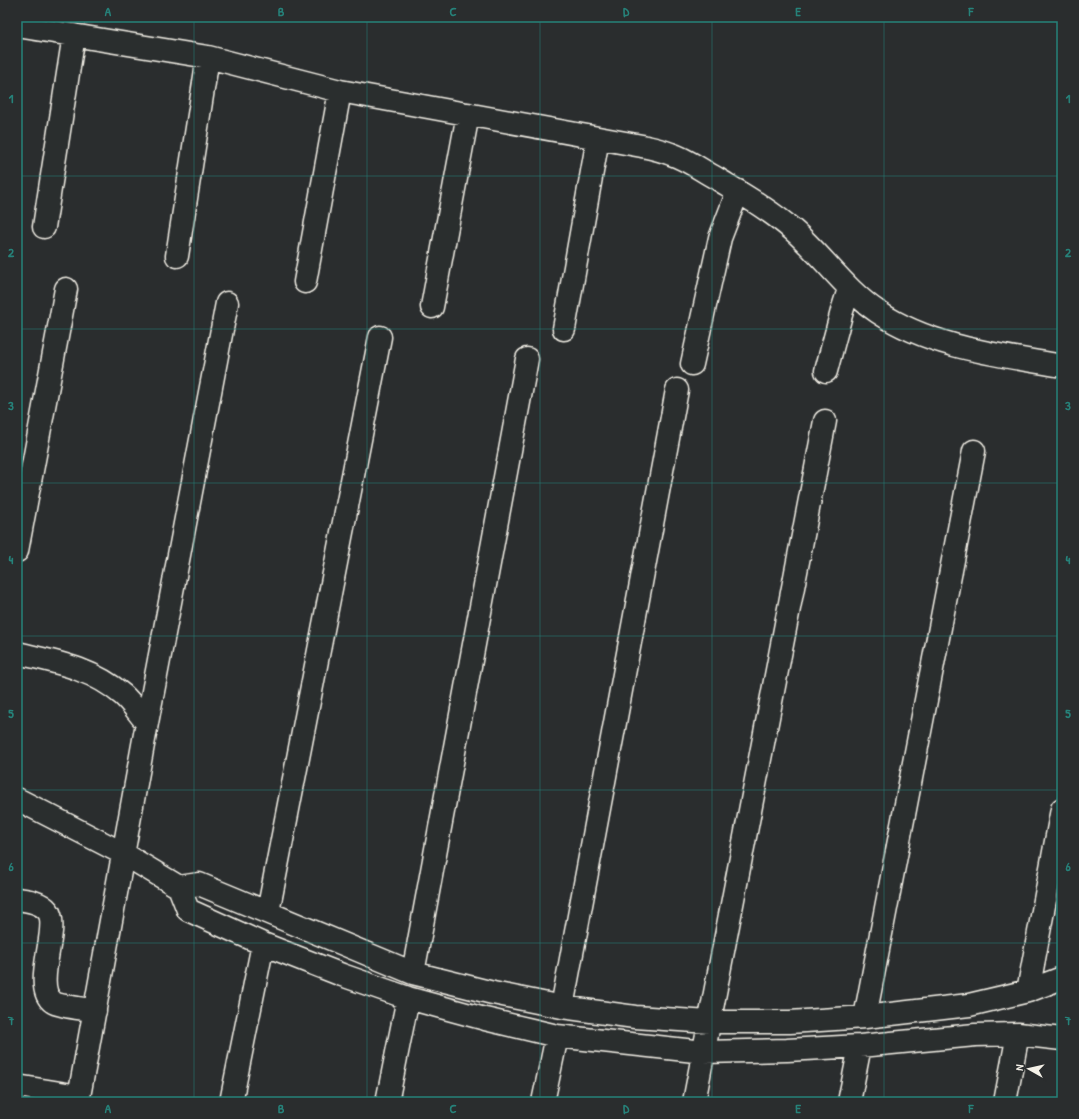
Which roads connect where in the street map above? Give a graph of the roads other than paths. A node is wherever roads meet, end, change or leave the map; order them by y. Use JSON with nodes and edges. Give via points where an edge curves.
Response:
{"nodes":[{"id":1,"x":17,"y":26,"type":"edge"},
{"id":2,"x":74,"y":35,"type":"junction"},
{"id":3,"x":208,"y":57,"type":"junction"},
{"id":4,"x":340,"y":91,"type":"junction"},
{"id":5,"x":468,"y":114,"type":"junction"},
{"id":6,"x":598,"y":138,"type":"junction"},
{"id":7,"x":738,"y":191,"type":"junction"},
{"id":8,"x":44,"y":227,"type":"dead end"},
{"id":9,"x":177,"y":256,"type":"dead end"},
{"id":10,"x":305,"y":282,"type":"dead end"},
{"id":11,"x":66,"y":289,"type":"dead end"},
{"id":12,"x":849,"y":289,"type":"junction"},
{"id":13,"x":227,"y":303,"type":"dead end"},
{"id":14,"x":432,"y":307,"type":"dead end"},
{"id":15,"x":564,"y":329,"type":"dead end"},
{"id":16,"x":380,"y":337,"type":"dead end"},
{"id":17,"x":527,"y":359,"type":"dead end"},
{"id":18,"x":692,"y":364,"type":"dead end"},
{"id":19,"x":1062,"y":366,"type":"edge"},
{"id":20,"x":826,"y":371,"type":"dead end"},
{"id":21,"x":677,"y":390,"type":"dead end"},
{"id":22,"x":825,"y":421,"type":"dead end"},
{"id":23,"x":974,"y":451,"type":"dead end"},
{"id":24,"x":17,"y":550,"type":"edge"},
{"id":25,"x":17,"y":653,"type":"edge"},
{"id":26,"x":148,"y":723,"type":"junction"},
{"id":27,"x":17,"y":799,"type":"edge"},
{"id":28,"x":1062,"y":809,"type":"edge"},
{"id":29,"x":124,"y":854,"type":"junction"},
{"id":30,"x":179,"y":887,"type":"junction"},
{"id":31,"x":17,"y":900,"type":"edge"},
{"id":32,"x":268,"y":912,"type":"junction"},
{"id":33,"x":263,"y":944,"type":"junction"},
{"id":34,"x":413,"y":973,"type":"junction"},
{"id":35,"x":1062,"y":978,"type":"edge"},
{"id":36,"x":1028,"y":990,"type":"junction"},
{"id":37,"x":408,"y":998,"type":"junction"},
{"id":38,"x":562,"y":1007,"type":"junction"},
{"id":39,"x":95,"y":1011,"type":"junction"},
{"id":40,"x":865,"y":1018,"type":"junction"},
{"id":41,"x":710,"y":1022,"type":"junction"},
{"id":42,"x":1018,"y":1034,"type":"junction"},
{"id":43,"x":557,"y":1036,"type":"junction"},
{"id":44,"x":1062,"y":1039,"type":"edge"},
{"id":45,"x":860,"y":1046,"type":"junction"},
{"id":46,"x":704,"y":1052,"type":"junction"},
{"id":47,"x":17,"y":1086,"type":"edge"},
{"id":48,"x":79,"y":1099,"type":"edge"},
{"id":49,"x":231,"y":1102,"type":"edge"},
{"id":50,"x":387,"y":1102,"type":"edge"},
{"id":51,"x":544,"y":1102,"type":"edge"},
{"id":52,"x":694,"y":1102,"type":"edge"},
{"id":53,"x":849,"y":1102,"type":"edge"},
{"id":54,"x":1006,"y":1102,"type":"edge"}],
"edges":[{"from":1,"to":2,"type":"street"},
{"from":2,"to":3,"type":"street"},
{"from":2,"to":8,"type":"street"},
{"from":3,"to":4,"type":"street"},
{"from":3,"to":9,"type":"street"},
{"from":4,"to":5,"type":"street"},
{"from":4,"to":10,"type":"street"},
{"from":5,"to":6,"type":"street"},
{"from":5,"to":14,"type":"street"},
{"from":6,"to":7,"type":"street","via":[[671,154]]},
{"from":6,"to":15,"type":"street"},
{"from":7,"to":12,"type":"street","via":[[774,214],[794,231]]},
{"from":7,"to":18,"type":"street","via":[[720,238]]},
{"from":11,"to":24,"type":"street"},
{"from":12,"to":19,"type":"street","via":[[898,325],[938,340],[970,349]]},
{"from":12,"to":20,"type":"street"},
{"from":13,"to":26,"type":"street"},
{"from":16,"to":32,"type":"street"},
{"from":17,"to":34,"type":"street"},
{"from":21,"to":38,"type":"street"},
{"from":22,"to":41,"type":"street"},
{"from":23,"to":40,"type":"street"},
{"from":25,"to":26,"type":"street","via":[[74,667],[105,681],[124,696]]},
{"from":26,"to":29,"type":"street"},
{"from":27,"to":29,"type":"street"},
{"from":28,"to":36,"type":"street"},
{"from":29,"to":30,"type":"street"},
{"from":29,"to":39,"type":"street"},
{"from":30,"to":32,"type":"street","via":[[199,884]]},
{"from":30,"to":33,"type":"street","via":[[188,910]]},
{"from":31,"to":39,"type":"street","via":[[29,900],[49,911],[52,926],[45,986],[48,996],[54,1003]]},
{"from":32,"to":34,"type":"street"},
{"from":33,"to":37,"type":"street"},
{"from":33,"to":49,"type":"street"},
{"from":34,"to":38,"type":"street"},
{"from":35,"to":36,"type":"street"},
{"from":36,"to":40,"type":"street","via":[[970,1005]]},
{"from":37,"to":43,"type":"street"},
{"from":37,"to":50,"type":"street"},
{"from":38,"to":41,"type":"street","via":[[635,1017]]},
{"from":39,"to":48,"type":"street"},
{"from":40,"to":41,"type":"street","via":[[790,1022]]},
{"from":41,"to":46,"type":"street"},
{"from":42,"to":44,"type":"street"},
{"from":42,"to":45,"type":"street","via":[[975,1035]]},
{"from":42,"to":54,"type":"street"},
{"from":43,"to":46,"type":"street"},
{"from":43,"to":51,"type":"street"},
{"from":45,"to":46,"type":"street"},
{"from":45,"to":53,"type":"street"},
{"from":46,"to":52,"type":"street"},
{"from":47,"to":48,"type":"street"}]}
